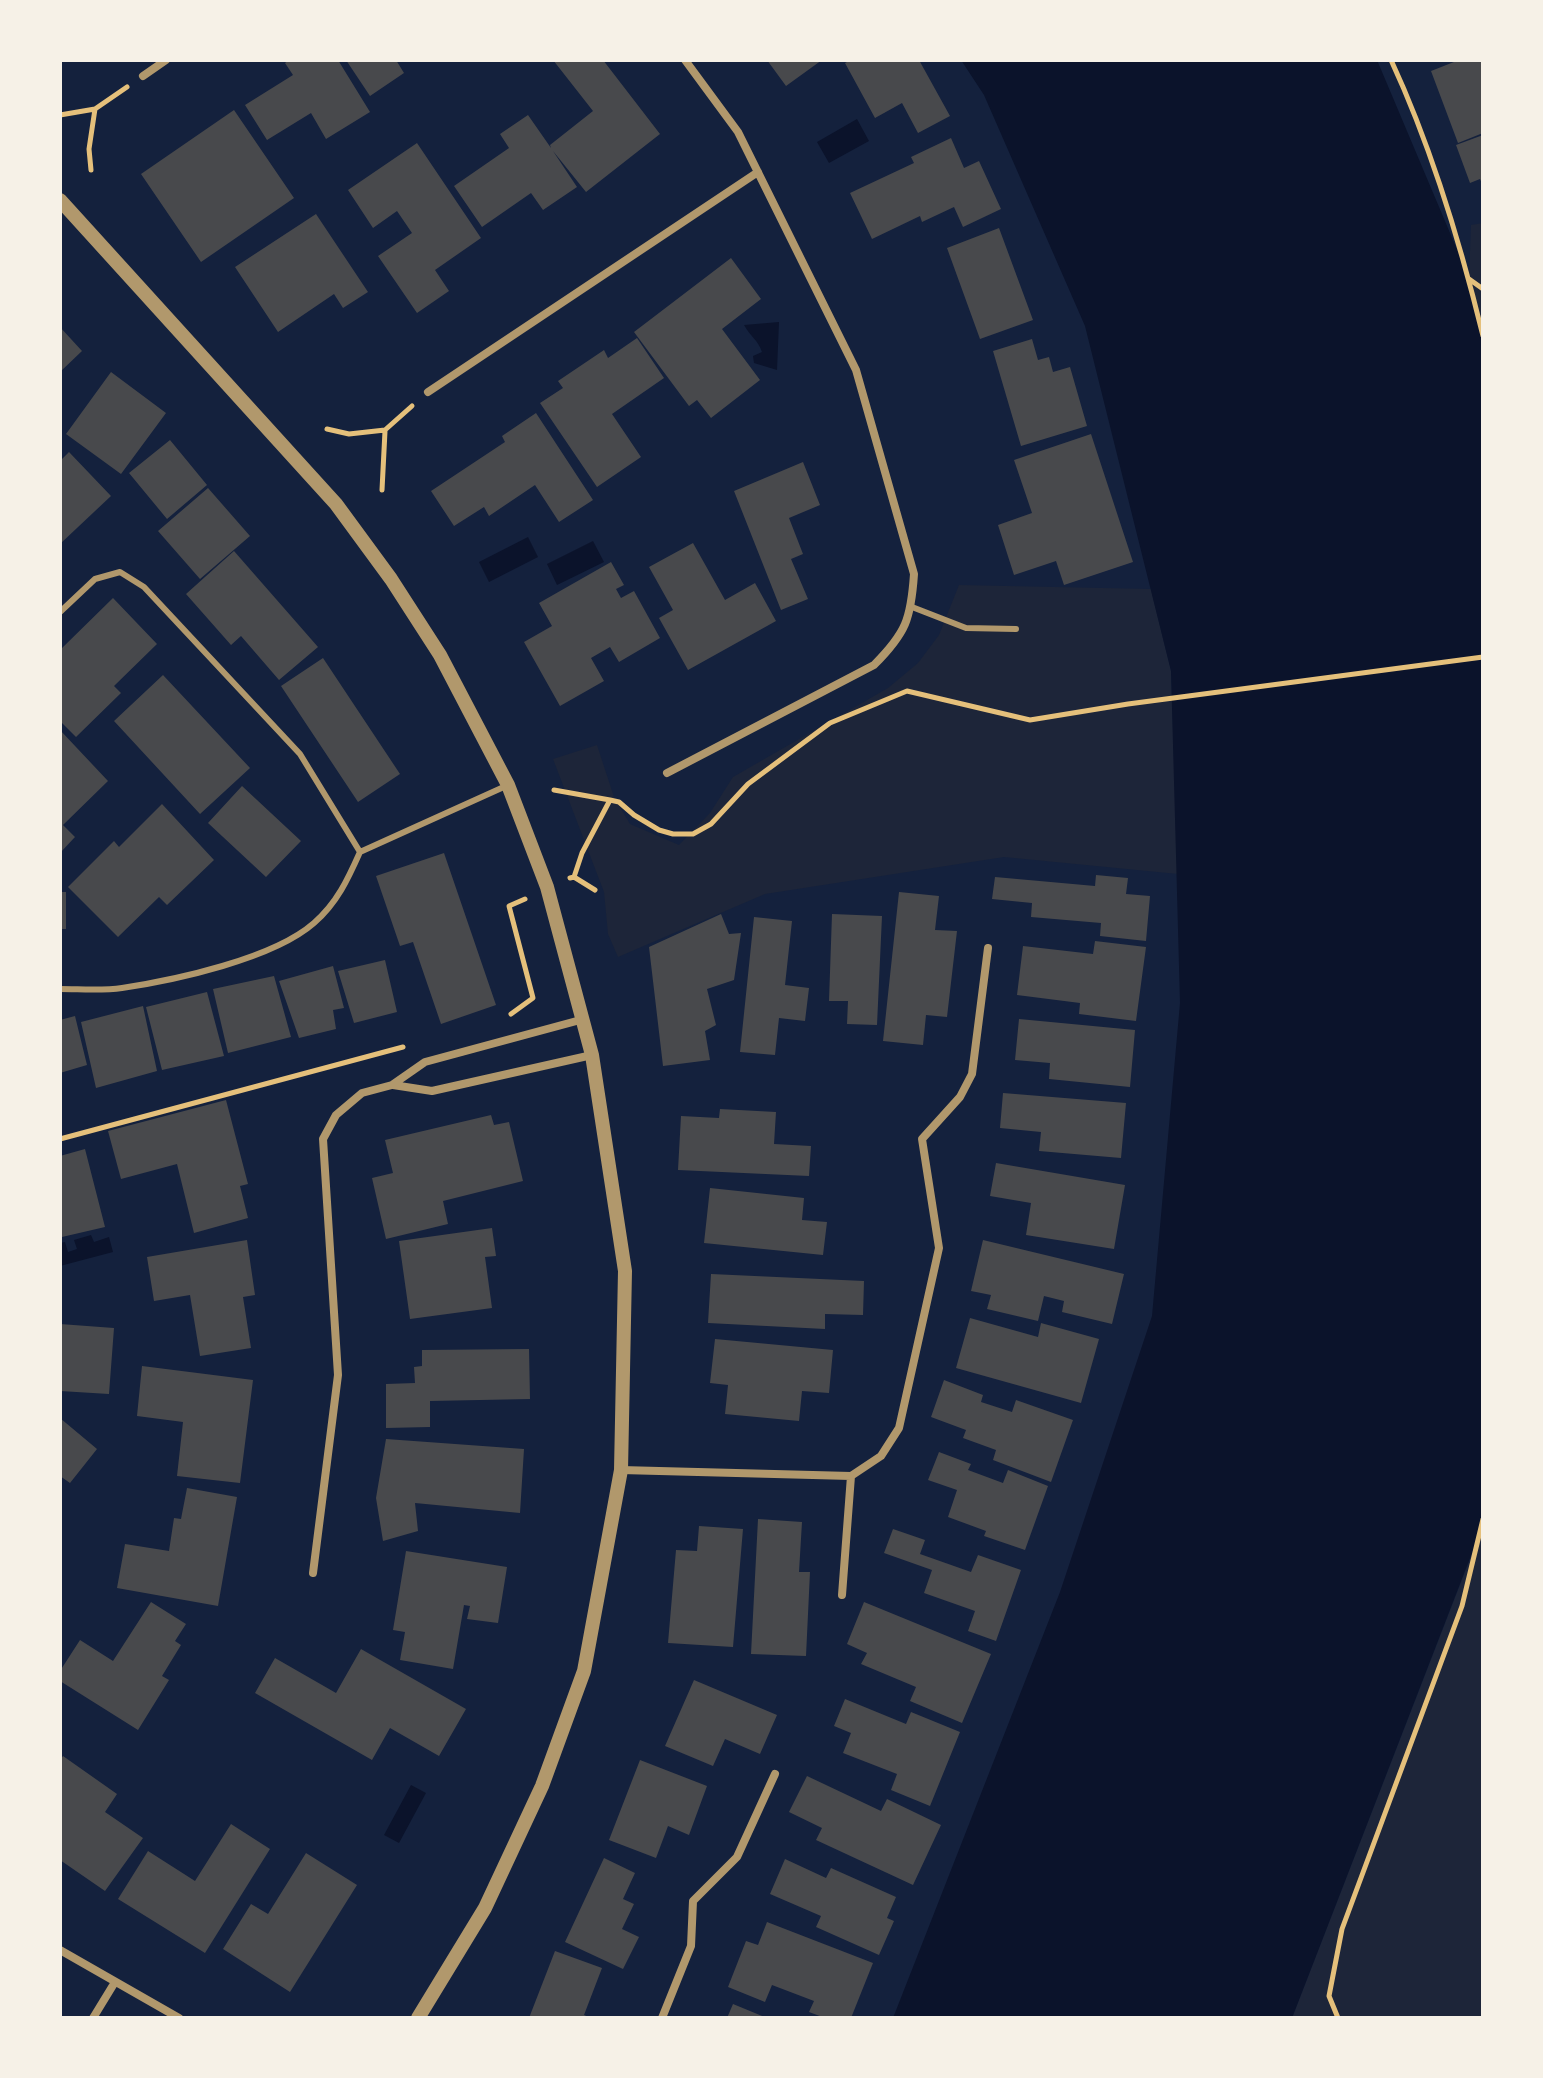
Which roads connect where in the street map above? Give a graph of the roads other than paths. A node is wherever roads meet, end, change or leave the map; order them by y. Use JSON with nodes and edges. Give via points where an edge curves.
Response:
{"nodes":[{"id":1,"x":166,"y":60,"type":"edge"},
{"id":2,"x":685,"y":60,"type":"edge"},
{"id":3,"x":143,"y":76,"type":"road end"},
{"id":4,"x":758,"y":172,"type":"junction"},
{"id":5,"x":60,"y":200,"type":"edge"},
{"id":6,"x":428,"y":392,"type":"road end"},
{"id":7,"x":912,"y":607,"type":"junction"},
{"id":8,"x":60,"y":612,"type":"edge"},
{"id":9,"x":1016,"y":629,"type":"dead end"},
{"id":10,"x":667,"y":773,"type":"dead end"},
{"id":11,"x":508,"y":785,"type":"junction"},
{"id":12,"x":360,"y":852,"type":"junction"},
{"id":13,"x":988,"y":948,"type":"dead end"},
{"id":14,"x":60,"y":989,"type":"edge"},
{"id":15,"x":584,"y":1019,"type":"junction"},
{"id":16,"x":592,"y":1055,"type":"junction"},
{"id":17,"x":392,"y":1085,"type":"junction"},
{"id":18,"x":621,"y":1470,"type":"junction"},
{"id":19,"x":851,"y":1476,"type":"junction"},
{"id":20,"x":313,"y":1573,"type":"dead end"},
{"id":21,"x":842,"y":1595,"type":"dead end"},
{"id":22,"x":775,"y":1774,"type":"dead end"},
{"id":23,"x":60,"y":1950,"type":"edge"},
{"id":24,"x":115,"y":1982,"type":"junction"},
{"id":25,"x":93,"y":2018,"type":"edge"},
{"id":26,"x":179,"y":2018,"type":"edge"},
{"id":27,"x":418,"y":2018,"type":"edge"},
{"id":28,"x":662,"y":2018,"type":"edge"}],
"edges":[{"from":1,"to":3,"type":"street"},
{"from":2,"to":4,"type":"street","via":[[738,132]]},
{"from":4,"to":6,"type":"street"},
{"from":4,"to":7,"type":"street","via":[[856,370],[914,574]]},
{"from":5,"to":11,"type":"street","via":[[336,504],[440,655]]},
{"from":7,"to":9,"type":"lane","via":[[966,628]]},
{"from":7,"to":10,"type":"street","via":[[899,639],[874,665]]},
{"from":8,"to":12,"type":"lane","via":[[95,579],[120,572],[144,587],[300,754]]},
{"from":11,"to":12,"type":"lane"},
{"from":11,"to":15,"type":"street","via":[[547,887]]},
{"from":12,"to":14,"type":"lane","via":[[340,895],[313,924],[277,946],[200,972],[133,986]]},
{"from":13,"to":19,"type":"street","via":[[972,1074],[960,1097],[922,1139],[939,1248],[899,1428],[881,1456]]},
{"from":15,"to":16,"type":"street"},
{"from":15,"to":17,"type":"street","via":[[425,1062]]},
{"from":16,"to":17,"type":"street","via":[[432,1091]]},
{"from":16,"to":18,"type":"street","via":[[625,1271]]},
{"from":17,"to":20,"type":"street","via":[[362,1093],[336,1115],[323,1139],[338,1375]]},
{"from":18,"to":19,"type":"street"},
{"from":18,"to":27,"type":"street","via":[[584,1671],[542,1786],[485,1908]]},
{"from":19,"to":21,"type":"street"},
{"from":22,"to":28,"type":"street","via":[[737,1857],[693,1901],[691,1946]]},
{"from":23,"to":24,"type":"street"},
{"from":24,"to":25,"type":"street"},
{"from":24,"to":26,"type":"street"}]}
